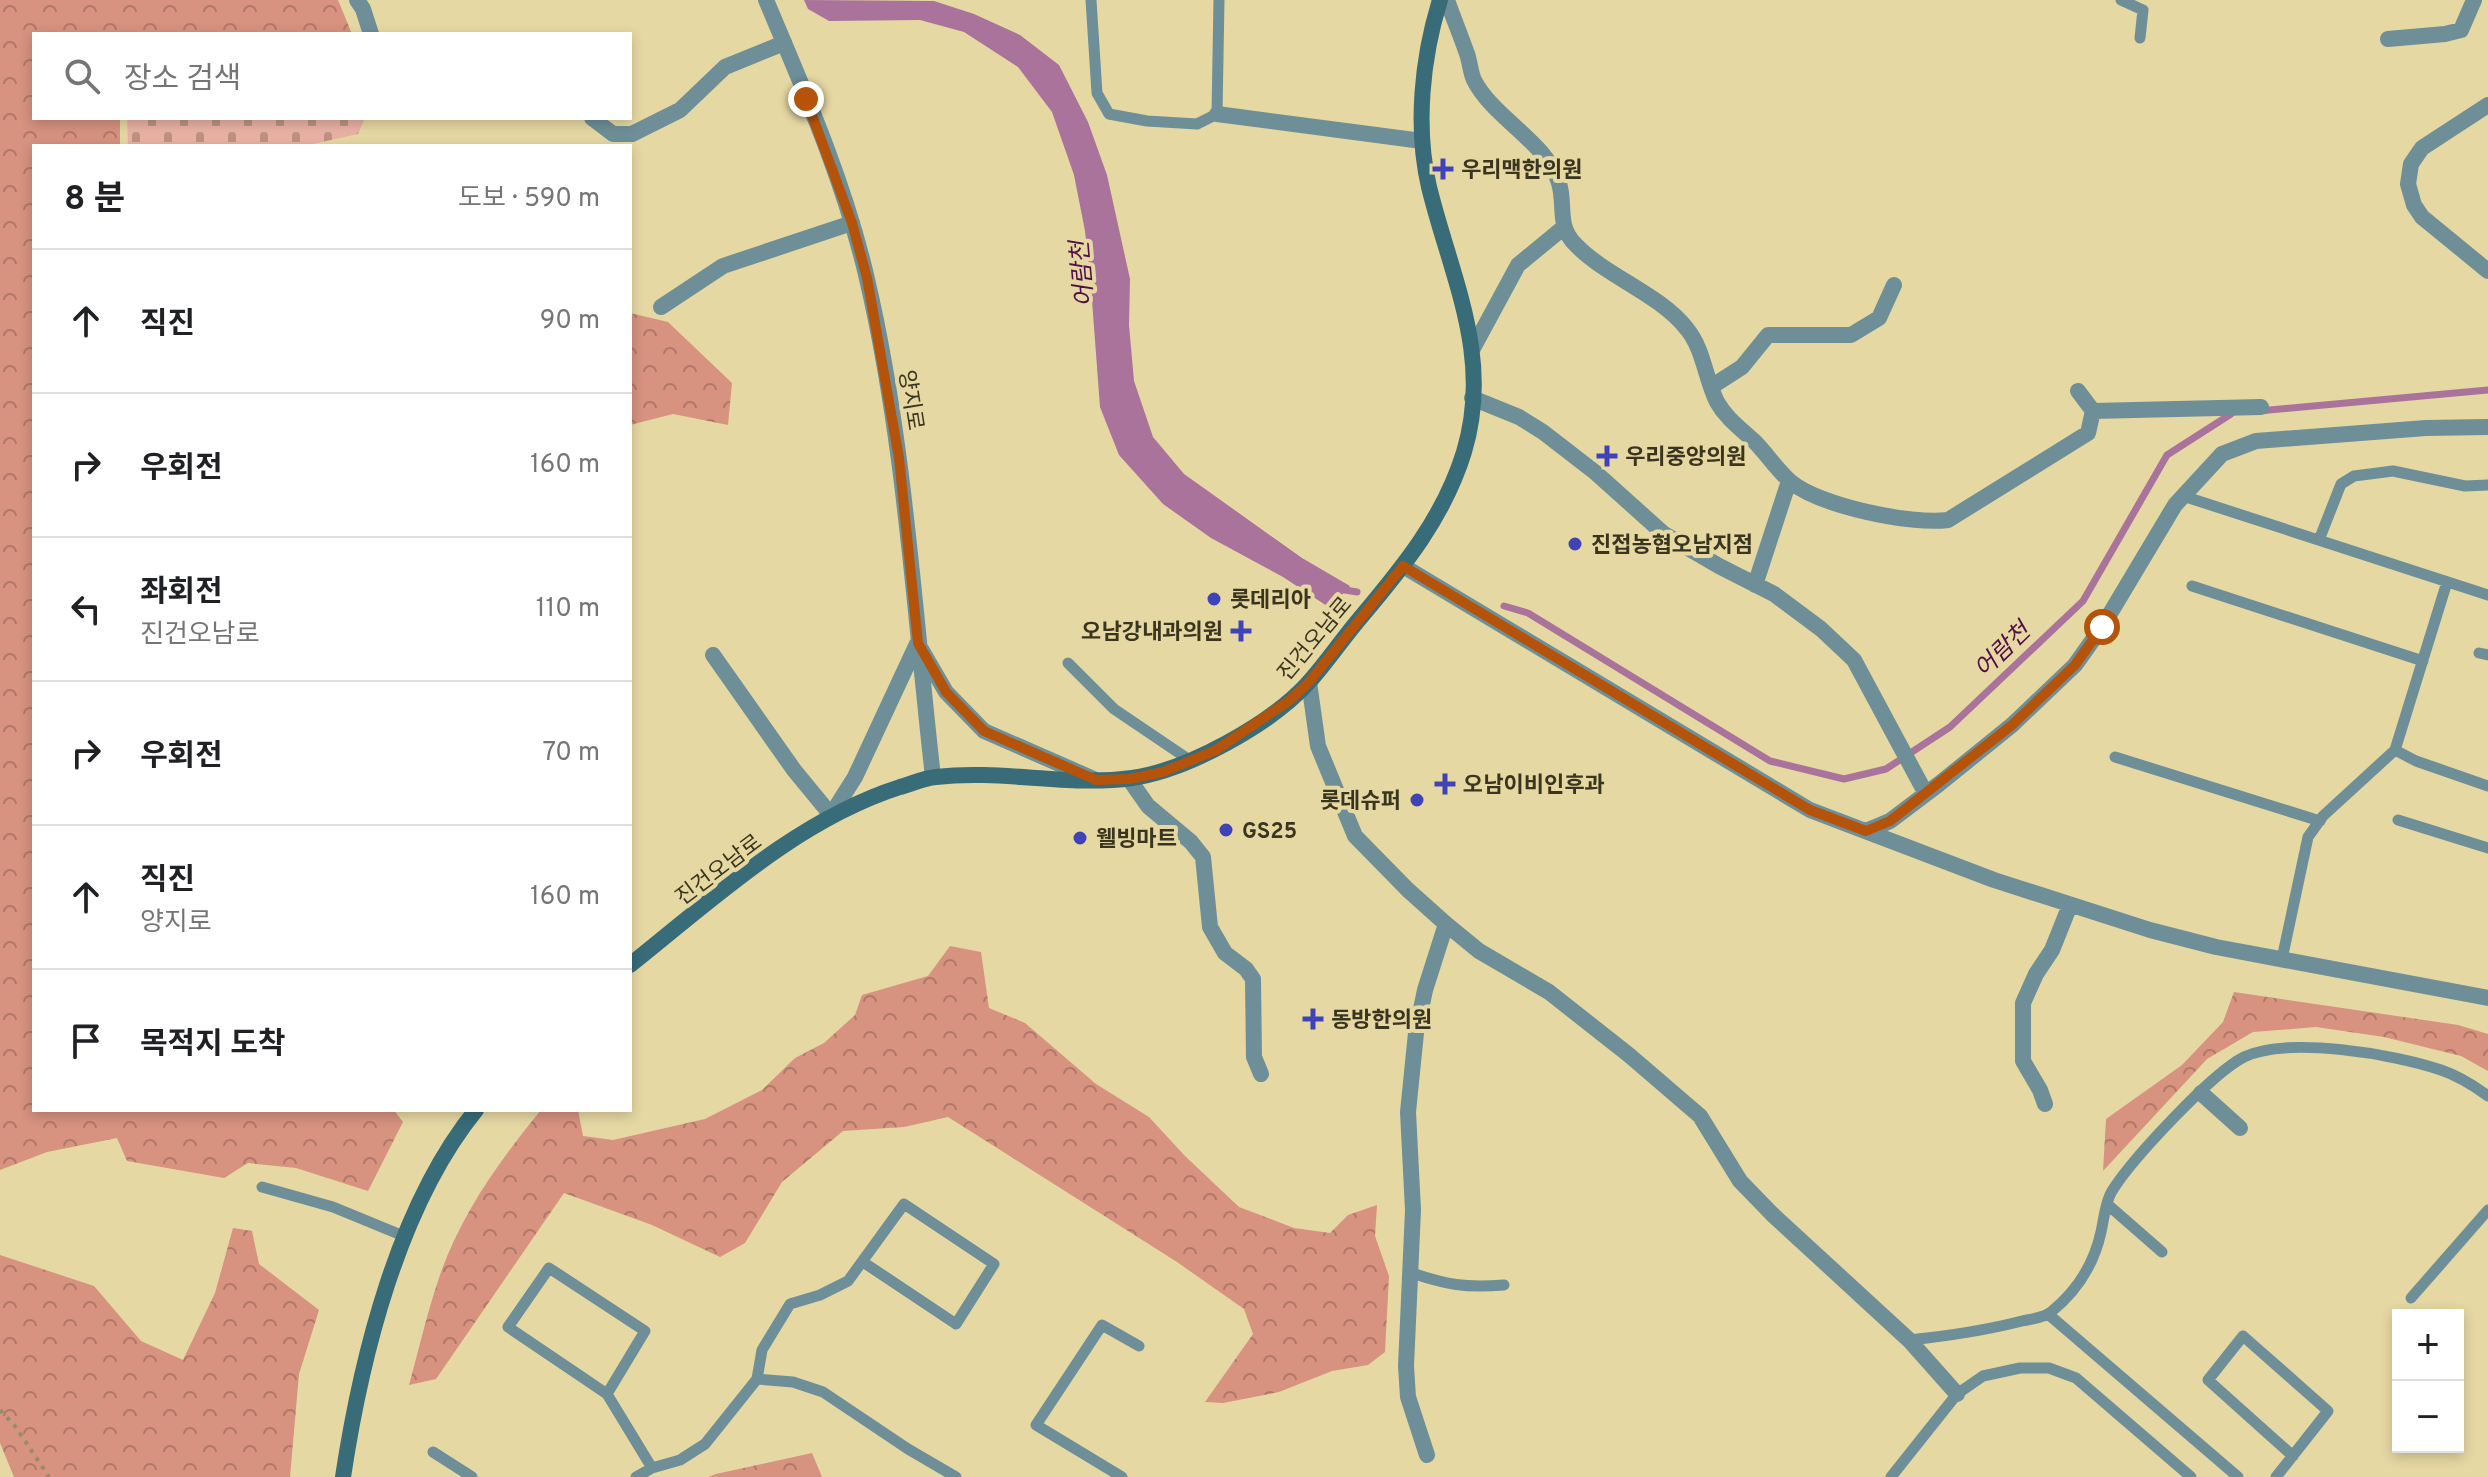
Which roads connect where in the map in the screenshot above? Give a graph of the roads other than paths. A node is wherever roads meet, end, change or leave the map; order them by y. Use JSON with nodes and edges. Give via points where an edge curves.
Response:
{"nodes":[{"id":1,"x":357,"y":0,"type":"edge"},
{"id":2,"x":766,"y":0,"type":"edge"},
{"id":3,"x":1091,"y":0,"type":"edge"},
{"id":4,"x":1219,"y":0,"type":"edge"},
{"id":5,"x":1440,"y":0,"type":"edge"},
{"id":6,"x":1447,"y":0,"type":"edge"},
{"id":7,"x":2121,"y":0,"type":"edge"},
{"id":8,"x":2474,"y":0,"type":"edge"},
{"id":9,"x":370,"y":32,"type":"edge"},
{"id":10,"x":2140,"y":38,"type":"dead end"},
{"id":11,"x":2388,"y":39,"type":"dead end"},
{"id":12,"x":784,"y":43,"type":"junction"},
{"id":13,"x":2488,"y":105,"type":"edge"},
{"id":14,"x":1217,"y":114,"type":"junction"},
{"id":15,"x":595,"y":120,"type":"edge"},
{"id":16,"x":1422,"y":141,"type":"junction"},
{"id":17,"x":852,"y":223,"type":"junction"},
{"id":18,"x":1563,"y":228,"type":"junction"},
{"id":19,"x":2488,"y":271,"type":"edge"},
{"id":20,"x":1894,"y":285,"type":"dead end"},
{"id":21,"x":661,"y":307,"type":"dead end"},
{"id":22,"x":1472,"y":350,"type":"junction"},
{"id":23,"x":1711,"y":387,"type":"junction"},
{"id":24,"x":2078,"y":391,"type":"dead end"},
{"id":25,"x":1472,"y":398,"type":"junction"},
{"id":26,"x":2261,"y":407,"type":"dead end"},
{"id":27,"x":2093,"y":411,"type":"junction"},
{"id":28,"x":2488,"y":427,"type":"edge"},
{"id":29,"x":1789,"y":481,"type":"junction"},
{"id":30,"x":2488,"y":485,"type":"edge"},
{"id":31,"x":2183,"y":496,"type":"junction"},
{"id":32,"x":2319,"y":540,"type":"junction"},
{"id":33,"x":1403,"y":566,"type":"junction"},
{"id":34,"x":2447,"y":582,"type":"junction"},
{"id":35,"x":1755,"y":585,"type":"junction"},
{"id":36,"x":2192,"y":586,"type":"dead end"},
{"id":37,"x":2488,"y":595,"type":"edge"},
{"id":38,"x":918,"y":643,"type":"junction"},
{"id":39,"x":713,"y":655,"type":"dead end"},
{"id":40,"x":2423,"y":661,"type":"junction"},
{"id":41,"x":1068,"y":663,"type":"dead end"},
{"id":42,"x":1309,"y":682,"type":"junction"},
{"id":43,"x":2395,"y":750,"type":"junction"},
{"id":44,"x":2115,"y":757,"type":"dead end"},
{"id":45,"x":1191,"y":761,"type":"junction"},
{"id":46,"x":933,"y":777,"type":"junction"},
{"id":47,"x":1129,"y":779,"type":"junction"},
{"id":48,"x":1096,"y":780,"type":"junction"},
{"id":49,"x":2488,"y":786,"type":"edge"},
{"id":50,"x":1926,"y":794,"type":"junction"},
{"id":51,"x":831,"y":815,"type":"junction"},
{"id":52,"x":2398,"y":820,"type":"dead end"},
{"id":53,"x":2320,"y":821,"type":"junction"},
{"id":54,"x":1866,"y":831,"type":"junction"},
{"id":55,"x":2488,"y":848,"type":"edge"},
{"id":56,"x":2070,"y":905,"type":"junction"},
{"id":57,"x":1446,"y":924,"type":"junction"},
{"id":58,"x":2282,"y":959,"type":"junction"},
{"id":59,"x":632,"y":963,"type":"edge"},
{"id":60,"x":2488,"y":998,"type":"edge"},
{"id":61,"x":1261,"y":1074,"type":"dead end"},
{"id":62,"x":2201,"y":1093,"type":"junction"},
{"id":63,"x":2488,"y":1096,"type":"edge"},
{"id":64,"x":2045,"y":1104,"type":"dead end"},
{"id":65,"x":475,"y":1112,"type":"edge"},
{"id":66,"x":2240,"y":1128,"type":"dead end"},
{"id":67,"x":262,"y":1187,"type":"dead end"},
{"id":68,"x":2107,"y":1204,"type":"junction"},
{"id":69,"x":2488,"y":1210,"type":"edge"},
{"id":70,"x":406,"y":1237,"type":"junction"},
{"id":71,"x":2162,"y":1252,"type":"dead end"},
{"id":72,"x":863,"y":1262,"type":"dead end"},
{"id":73,"x":1409,"y":1272,"type":"junction"},
{"id":74,"x":1504,"y":1285,"type":"dead end"},
{"id":75,"x":2411,"y":1298,"type":"dead end"},
{"id":76,"x":2048,"y":1314,"type":"junction"},
{"id":77,"x":1909,"y":1340,"type":"junction"},
{"id":78,"x":1139,"y":1346,"type":"dead end"},
{"id":79,"x":757,"y":1379,"type":"junction"},
{"id":80,"x":607,"y":1394,"type":"junction"},
{"id":81,"x":1957,"y":1394,"type":"junction"},
{"id":82,"x":433,"y":1452,"type":"dead end"},
{"id":83,"x":1427,"y":1455,"type":"dead end"},
{"id":84,"x":2293,"y":1456,"type":"junction"},
{"id":85,"x":652,"y":1468,"type":"junction"},
{"id":86,"x":343,"y":1477,"type":"edge"},
{"id":87,"x":472,"y":1477,"type":"edge"},
{"id":88,"x":636,"y":1477,"type":"edge"},
{"id":89,"x":956,"y":1477,"type":"edge"},
{"id":90,"x":1122,"y":1477,"type":"edge"},
{"id":91,"x":1891,"y":1477,"type":"edge"},
{"id":92,"x":2191,"y":1477,"type":"edge"},
{"id":93,"x":2238,"y":1477,"type":"edge"},
{"id":94,"x":2276,"y":1477,"type":"edge"}],
"edges":[{"from":1,"to":9,"type":"street"},
{"from":2,"to":12,"type":"street","name":"양지로"},
{"from":3,"to":14,"type":"lane","via":[[1097,93],[1109,114],[1197,124]]},
{"from":4,"to":14,"type":"lane"},
{"from":5,"to":16,"type":"main road","name":"진건오남로","via":[[1427,56]]},
{"from":6,"to":18,"type":"street","via":[[1473,79],[1552,168],[1559,183]]},
{"from":7,"to":10,"type":"lane","via":[[2143,10]]},
{"from":8,"to":11,"type":"street","via":[[2461,30]]},
{"from":12,"to":15,"type":"street","via":[[725,67],[680,110],[632,134],[613,134]]},
{"from":12,"to":17,"type":"street","name":"양지로"},
{"from":13,"to":19,"type":"street","via":[[2422,148],[2411,164],[2408,184],[2422,217]]},
{"from":14,"to":16,"type":"street"},
{"from":16,"to":22,"type":"main road","name":"진건오남로"},
{"from":17,"to":21,"type":"street","via":[[723,266]]},
{"from":17,"to":38,"type":"street","name":"양지로","via":[[899,458]]},
{"from":18,"to":22,"type":"street","via":[[1518,265]]},
{"from":18,"to":23,"type":"street","via":[[1592,259],[1687,328]]},
{"from":20,"to":23,"type":"street","via":[[1879,318],[1851,335],[1768,335],[1742,367]]},
{"from":22,"to":25,"type":"main road","name":"진건오남로"},
{"from":23,"to":29,"type":"street","via":[[1733,423]]},
{"from":24,"to":27,"type":"street"},
{"from":25,"to":33,"type":"main road","name":"진건오남로","via":[[1469,429],[1452,485]]},
{"from":25,"to":35,"type":"street","via":[[1543,432],[1664,534]]},
{"from":26,"to":27,"type":"street"},
{"from":27,"to":29,"type":"street","via":[[2088,433],[1948,520],[1907,520],[1849,506]]},
{"from":28,"to":31,"type":"street","via":[[2256,441],[2222,454]]},
{"from":29,"to":35,"type":"street"},
{"from":30,"to":32,"type":"lane","via":[[2465,486],[2393,471],[2354,476],[2341,484]]},
{"from":31,"to":32,"type":"lane"},
{"from":31,"to":50,"type":"street","via":[[2075,665],[2012,725]]},
{"from":32,"to":34,"type":"lane"},
{"from":33,"to":42,"type":"main road","name":"진건오남로"},
{"from":33,"to":54,"type":"street","via":[[1810,810]]},
{"from":34,"to":37,"type":"lane"},
{"from":34,"to":40,"type":"lane"},
{"from":35,"to":50,"type":"street","via":[[1821,629],[1854,660]]},
{"from":36,"to":40,"type":"lane"},
{"from":38,"to":46,"type":"street","name":"양지로"},
{"from":38,"to":48,"type":"street","via":[[946,692],[984,731]]},
{"from":38,"to":51,"type":"street","via":[[855,777]]},
{"from":39,"to":51,"type":"street"},
{"from":40,"to":43,"type":"lane"},
{"from":41,"to":45,"type":"lane","via":[[1114,709]]},
{"from":42,"to":45,"type":"main road","name":"진건오남로","via":[[1216,750]]},
{"from":42,"to":57,"type":"street","via":[[1318,746],[1355,836]]},
{"from":43,"to":49,"type":"lane"},
{"from":43,"to":53,"type":"lane"},
{"from":44,"to":53,"type":"lane"},
{"from":45,"to":47,"type":"main road","name":"진건오남로"},
{"from":46,"to":48,"type":"main road","name":"진건오남로"},
{"from":46,"to":51,"type":"main road","name":"진건오남로"},
{"from":47,"to":48,"type":"main road","name":"진건오남로"},
{"from":47,"to":61,"type":"street","via":[[1148,806],[1203,857],[1210,927],[1225,953],[1253,979],[1254,1057]]},
{"from":50,"to":54,"type":"street","via":[[1890,821]]},
{"from":51,"to":59,"type":"main road","name":"진건오남로"},
{"from":52,"to":55,"type":"lane"},
{"from":53,"to":58,"type":"lane","via":[[2308,837]]},
{"from":54,"to":56,"type":"street"},
{"from":56,"to":58,"type":"street","via":[[2216,947]]},
{"from":56,"to":64,"type":"street","via":[[2023,1003],[2023,1061]]},
{"from":57,"to":73,"type":"street","via":[[1425,990],[1410,1080]]},
{"from":57,"to":77,"type":"street","via":[[1479,951],[1549,992],[1700,1116],[1740,1181]]},
{"from":58,"to":60,"type":"street"},
{"from":62,"to":63,"type":"lane","via":[[2244,1057],[2297,1048],[2398,1058],[2466,1080]]},
{"from":62,"to":66,"type":"street"},
{"from":62,"to":68,"type":"lane","via":[[2127,1170]]},
{"from":65,"to":70,"type":"main road","via":[[441,1164]]},
{"from":67,"to":70,"type":"lane","via":[[333,1207]]},
{"from":68,"to":71,"type":"lane"},
{"from":68,"to":76,"type":"lane","via":[[2085,1277]]},
{"from":69,"to":75,"type":"lane"},
{"from":70,"to":86,"type":"main road","via":[[364,1357]]},
{"from":72,"to":79,"type":"lane","via":[[956,1324],[994,1264],[904,1204],[848,1281],[790,1304],[762,1350]]},
{"from":73,"to":74,"type":"lane","via":[[1448,1285]]},
{"from":73,"to":83,"type":"street","via":[[1408,1397]]},
{"from":76,"to":77,"type":"lane","via":[[1970,1334]]},
{"from":76,"to":93,"type":"lane"},
{"from":77,"to":81,"type":"street"},
{"from":78,"to":90,"type":"lane","via":[[1102,1325],[1036,1425]]},
{"from":79,"to":85,"type":"lane","via":[[705,1444],[680,1460]]},
{"from":79,"to":89,"type":"lane","via":[[793,1382],[823,1392]]},
{"from":80,"to":80,"type":"lane","via":[[508,1327],[549,1268],[645,1331]]},
{"from":80,"to":85,"type":"lane"},
{"from":81,"to":91,"type":"lane"},
{"from":81,"to":92,"type":"lane","via":[[1983,1376],[2049,1368],[2076,1378]]},
{"from":82,"to":87,"type":"lane"},
{"from":84,"to":84,"type":"lane","via":[[2328,1411],[2243,1336],[2208,1380]]},
{"from":84,"to":94,"type":"lane"},
{"from":85,"to":88,"type":"lane"}]}
